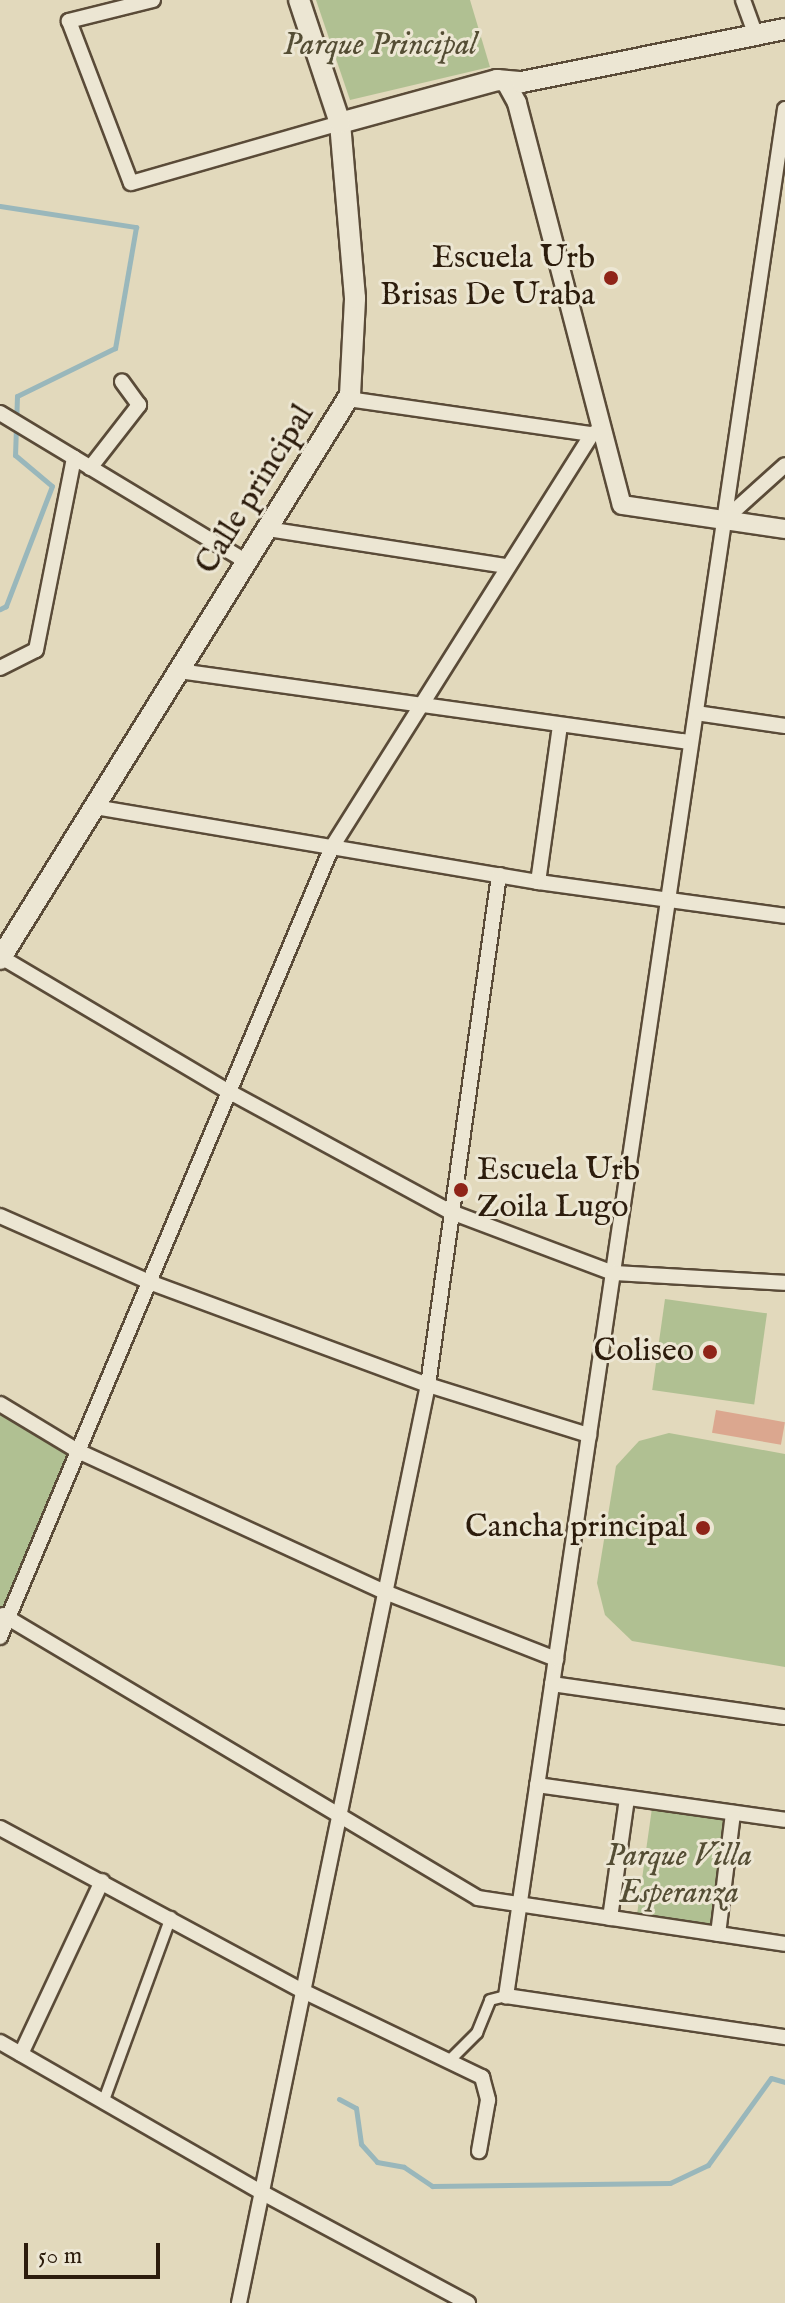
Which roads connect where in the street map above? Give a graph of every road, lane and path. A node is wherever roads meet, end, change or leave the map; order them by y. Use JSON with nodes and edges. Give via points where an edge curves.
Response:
{"nodes":[{"id":1,"x":153,"y":0,"type":"edge"},
{"id":2,"x":299,"y":0,"type":"edge"},
{"id":3,"x":743,"y":0,"type":"edge"},
{"id":4,"x":785,"y":29,"type":"edge"},
{"id":5,"x":756,"y":35,"type":"junction"},
{"id":6,"x":505,"y":81,"type":"junction"},
{"id":7,"x":785,"y":109,"type":"edge"},
{"id":8,"x":340,"y":123,"type":"junction"},
{"id":9,"x":122,"y":382,"type":"dead end"},
{"id":10,"x":348,"y":399,"type":"junction"},
{"id":11,"x":0,"y":413,"type":"edge"},
{"id":12,"x":597,"y":431,"type":"junction"},
{"id":13,"x":74,"y":458,"type":"junction"},
{"id":14,"x":785,"y":465,"type":"edge"},
{"id":15,"x":90,"y":468,"type":"junction"},
{"id":16,"x":724,"y":520,"type":"junction"},
{"id":17,"x":267,"y":529,"type":"junction"},
{"id":18,"x":785,"y":529,"type":"edge"},
{"id":19,"x":247,"y":562,"type":"junction"},
{"id":20,"x":506,"y":566,"type":"junction"},
{"id":21,"x":0,"y":668,"type":"edge"},
{"id":22,"x":179,"y":671,"type":"junction"},
{"id":23,"x":416,"y":707,"type":"junction"},
{"id":24,"x":696,"y":713,"type":"junction"},
{"id":25,"x":560,"y":726,"type":"junction"},
{"id":26,"x":785,"y":726,"type":"edge"},
{"id":27,"x":689,"y":742,"type":"junction"},
{"id":28,"x":95,"y":807,"type":"junction"},
{"id":29,"x":332,"y":847,"type":"junction"},
{"id":30,"x":499,"y":875,"type":"junction"},
{"id":31,"x":538,"y":882,"type":"junction"},
{"id":32,"x":667,"y":902,"type":"junction"},
{"id":33,"x":785,"y":916,"type":"edge"},
{"id":34,"x":0,"y":958,"type":"edge"},
{"id":35,"x":226,"y":1090,"type":"junction"},
{"id":36,"x":451,"y":1212,"type":"junction"},
{"id":37,"x":2,"y":1221,"type":"edge"},
{"id":38,"x":613,"y":1273,"type":"junction"},
{"id":39,"x":152,"y":1283,"type":"junction"},
{"id":40,"x":785,"y":1283,"type":"edge"},
{"id":41,"x":428,"y":1385,"type":"junction"},
{"id":42,"x":0,"y":1404,"type":"edge"},
{"id":43,"x":589,"y":1435,"type":"junction"},
{"id":44,"x":78,"y":1451,"type":"junction"},
{"id":45,"x":385,"y":1592,"type":"junction"},
{"id":46,"x":4,"y":1616,"type":"edge"},
{"id":47,"x":0,"y":1637,"type":"edge"},
{"id":48,"x":556,"y":1659,"type":"junction"},
{"id":49,"x":552,"y":1684,"type":"junction"},
{"id":50,"x":785,"y":1717,"type":"edge"},
{"id":51,"x":537,"y":1785,"type":"junction"},
{"id":52,"x":627,"y":1798,"type":"junction"},
{"id":53,"x":733,"y":1813,"type":"junction"},
{"id":54,"x":339,"y":1814,"type":"junction"},
{"id":55,"x":785,"y":1820,"type":"edge"},
{"id":56,"x":0,"y":1828,"type":"edge"},
{"id":57,"x":102,"y":1881,"type":"junction"},
{"id":58,"x":519,"y":1904,"type":"junction"},
{"id":59,"x":171,"y":1917,"type":"junction"},
{"id":60,"x":610,"y":1918,"type":"junction"},
{"id":61,"x":718,"y":1934,"type":"junction"},
{"id":62,"x":785,"y":1944,"type":"edge"},
{"id":63,"x":303,"y":1991,"type":"junction"},
{"id":64,"x":506,"y":1996,"type":"junction"},
{"id":65,"x":785,"y":2037,"type":"edge"},
{"id":66,"x":0,"y":2042,"type":"edge"},
{"id":67,"x":21,"y":2054,"type":"junction"},
{"id":68,"x":449,"y":2061,"type":"junction"},
{"id":69,"x":104,"y":2100,"type":"junction"},
{"id":70,"x":479,"y":2151,"type":"dead end"},
{"id":71,"x":261,"y":2192,"type":"junction"},
{"id":72,"x":239,"y":2303,"type":"edge"},
{"id":73,"x":468,"y":2303,"type":"edge"}],
"edges":[{"from":1,"to":8,"type":"street","via":[[69,21],[131,183]]},
{"from":2,"to":8,"type":"main road","name":"Calle principal"},
{"from":3,"to":5,"type":"street"},
{"from":4,"to":5,"type":"main road"},
{"from":5,"to":6,"type":"main road","via":[[522,82]]},
{"from":6,"to":8,"type":"main road"},
{"from":6,"to":12,"type":"street","via":[[517,103]]},
{"from":7,"to":16,"type":"street"},
{"from":8,"to":10,"type":"main road","name":"Calle principal","via":[[355,298]]},
{"from":9,"to":15,"type":"street","via":[[139,405]]},
{"from":10,"to":12,"type":"street"},
{"from":10,"to":17,"type":"main road","name":"Calle principal"},
{"from":11,"to":13,"type":"street"},
{"from":12,"to":16,"type":"street","via":[[622,505]]},
{"from":12,"to":20,"type":"street"},
{"from":13,"to":15,"type":"street"},
{"from":13,"to":21,"type":"street","via":[[36,650]]},
{"from":14,"to":16,"type":"street"},
{"from":15,"to":19,"type":"street"},
{"from":16,"to":18,"type":"street"},
{"from":16,"to":24,"type":"street"},
{"from":17,"to":19,"type":"main road","name":"Calle principal"},
{"from":17,"to":20,"type":"street"},
{"from":19,"to":22,"type":"main road","name":"Calle principal"},
{"from":20,"to":23,"type":"street"},
{"from":22,"to":23,"type":"street"},
{"from":22,"to":28,"type":"main road","name":"Calle principal"},
{"from":23,"to":25,"type":"street"},
{"from":23,"to":29,"type":"street"},
{"from":24,"to":26,"type":"street"},
{"from":24,"to":27,"type":"street"},
{"from":25,"to":27,"type":"street"},
{"from":25,"to":31,"type":"street"},
{"from":27,"to":32,"type":"street"},
{"from":28,"to":29,"type":"street"},
{"from":28,"to":34,"type":"main road","name":"Calle principal"},
{"from":29,"to":30,"type":"street"},
{"from":29,"to":35,"type":"street"},
{"from":30,"to":31,"type":"street"},
{"from":30,"to":36,"type":"street"},
{"from":31,"to":32,"type":"street"},
{"from":32,"to":33,"type":"street"},
{"from":32,"to":38,"type":"street"},
{"from":34,"to":35,"type":"street"},
{"from":35,"to":36,"type":"street"},
{"from":35,"to":39,"type":"street"},
{"from":36,"to":38,"type":"street"},
{"from":36,"to":41,"type":"street"},
{"from":37,"to":39,"type":"street"},
{"from":38,"to":40,"type":"street"},
{"from":38,"to":43,"type":"street"},
{"from":39,"to":41,"type":"street"},
{"from":39,"to":44,"type":"street"},
{"from":41,"to":43,"type":"street"},
{"from":41,"to":45,"type":"street"},
{"from":42,"to":44,"type":"street"},
{"from":43,"to":48,"type":"street"},
{"from":44,"to":45,"type":"street"},
{"from":44,"to":46,"type":"street"},
{"from":45,"to":48,"type":"street"},
{"from":45,"to":54,"type":"street"},
{"from":46,"to":47,"type":"street"},
{"from":46,"to":54,"type":"street"},
{"from":48,"to":49,"type":"street"},
{"from":49,"to":50,"type":"street"},
{"from":49,"to":51,"type":"street"},
{"from":51,"to":52,"type":"street"},
{"from":51,"to":58,"type":"street"},
{"from":52,"to":53,"type":"street"},
{"from":52,"to":60,"type":"street"},
{"from":53,"to":55,"type":"street"},
{"from":53,"to":61,"type":"street"},
{"from":54,"to":58,"type":"street","via":[[478,1898]]},
{"from":54,"to":63,"type":"street"},
{"from":56,"to":57,"type":"street"},
{"from":57,"to":59,"type":"street"},
{"from":57,"to":67,"type":"street"},
{"from":58,"to":60,"type":"street"},
{"from":58,"to":64,"type":"street"},
{"from":59,"to":63,"type":"street"},
{"from":59,"to":69,"type":"street"},
{"from":60,"to":61,"type":"street"},
{"from":61,"to":62,"type":"street"},
{"from":63,"to":68,"type":"street"},
{"from":63,"to":71,"type":"street"},
{"from":64,"to":65,"type":"street"},
{"from":64,"to":68,"type":"street","via":[[490,2000],[477,2033]]},
{"from":66,"to":67,"type":"street"},
{"from":67,"to":69,"type":"street"},
{"from":68,"to":70,"type":"street","via":[[482,2077],[488,2100]]},
{"from":69,"to":71,"type":"street"},
{"from":71,"to":72,"type":"street"},
{"from":71,"to":73,"type":"street"}]}
